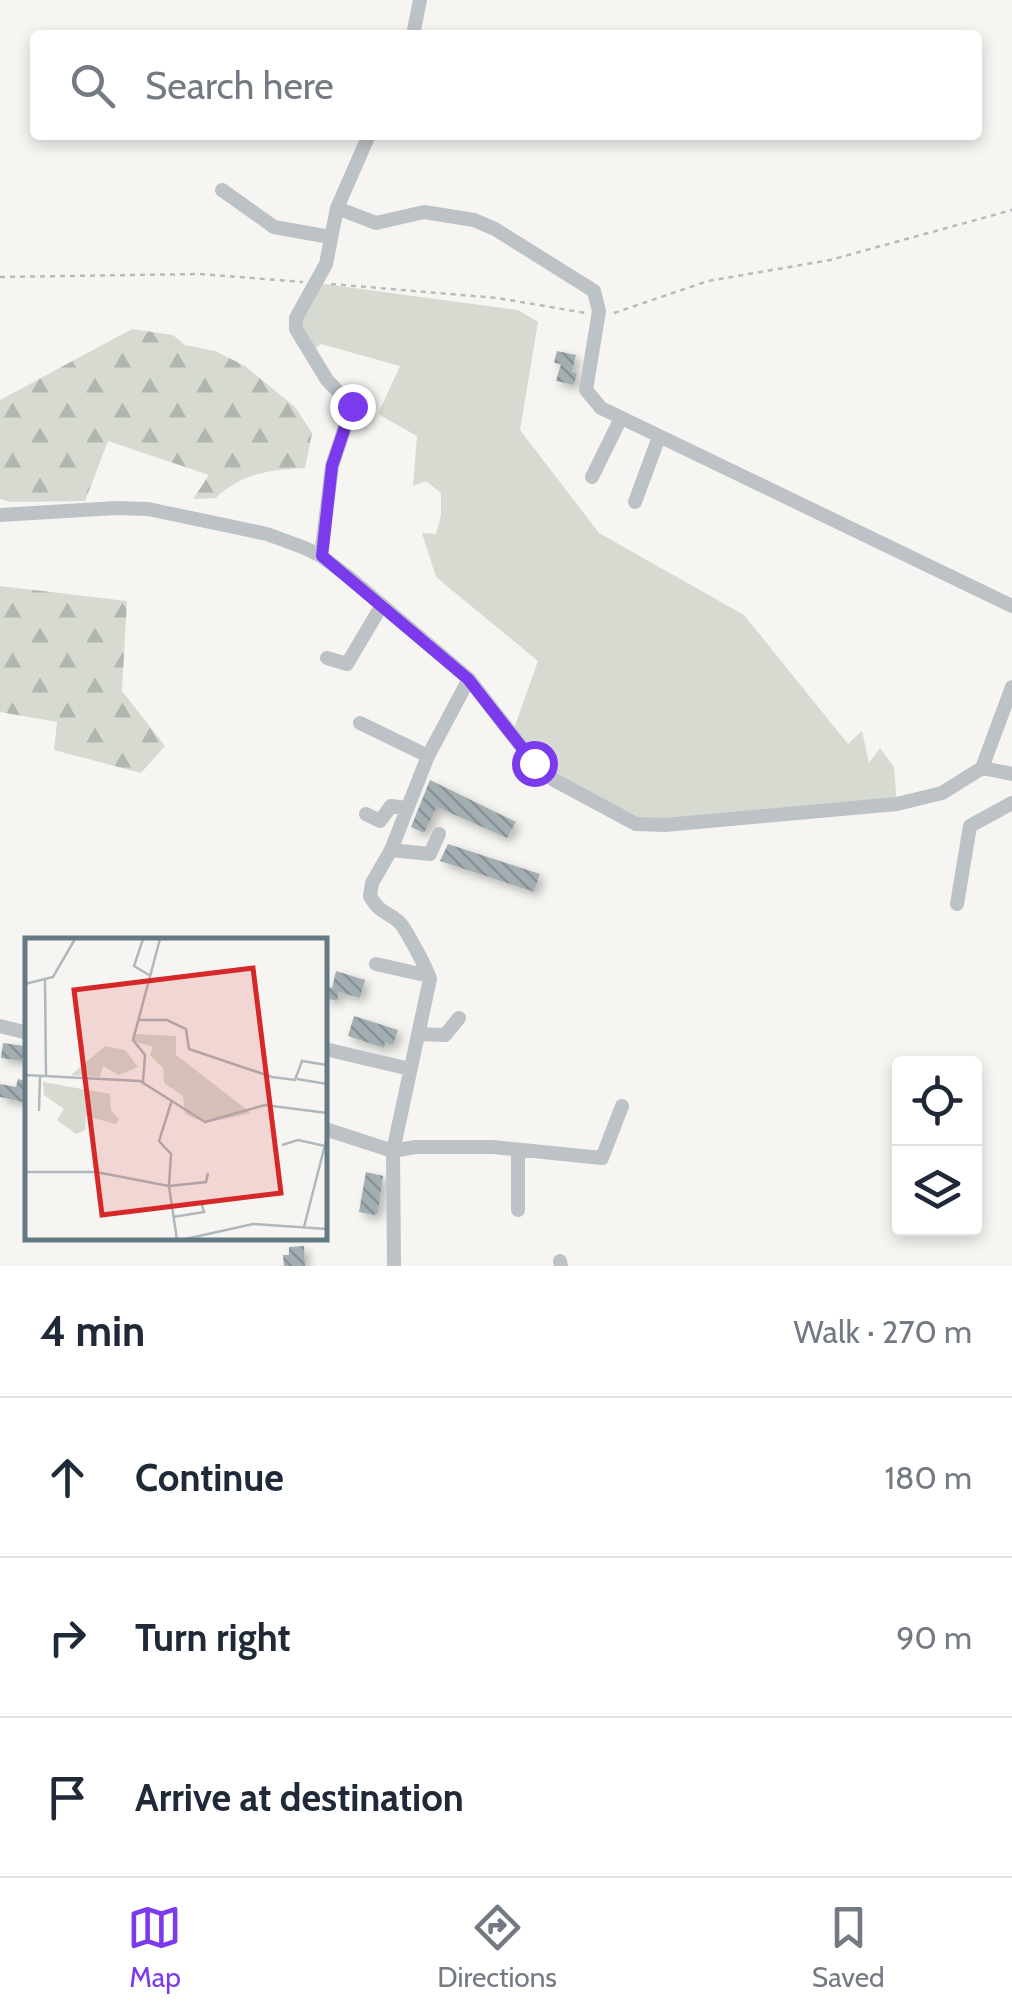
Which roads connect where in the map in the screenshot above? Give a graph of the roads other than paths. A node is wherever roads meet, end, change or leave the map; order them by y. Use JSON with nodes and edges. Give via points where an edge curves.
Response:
{"nodes":[{"id":1,"x":420,"y":0,"type":"edge"},
{"id":2,"x":413,"y":30,"type":"edge"},
{"id":3,"x":367,"y":140,"type":"edge"},
{"id":4,"x":222,"y":190,"type":"dead end"},
{"id":5,"x":337,"y":208,"type":"junction"},
{"id":6,"x":330,"y":237,"type":"junction"},
{"id":7,"x":621,"y":418,"type":"junction"},
{"id":8,"x":659,"y":437,"type":"junction"},
{"id":9,"x":592,"y":476,"type":"dead end"},
{"id":10,"x":634,"y":502,"type":"dead end"},
{"id":11,"x":0,"y":516,"type":"edge"},
{"id":12,"x":322,"y":556,"type":"junction"},
{"id":13,"x":382,"y":605,"type":"junction"},
{"id":14,"x":1012,"y":606,"type":"edge"},
{"id":15,"x":327,"y":658,"type":"dead end"},
{"id":16,"x":468,"y":679,"type":"junction"},
{"id":17,"x":1012,"y":687,"type":"edge"},
{"id":18,"x":360,"y":723,"type":"dead end"},
{"id":19,"x":428,"y":756,"type":"junction"},
{"id":20,"x":982,"y":768,"type":"junction"},
{"id":21,"x":1012,"y":774,"type":"edge"},
{"id":22,"x":1012,"y":804,"type":"edge"},
{"id":23,"x":406,"y":808,"type":"junction"},
{"id":24,"x":366,"y":814,"type":"dead end"},
{"id":25,"x":439,"y":834,"type":"dead end"},
{"id":26,"x":391,"y":850,"type":"junction"},
{"id":27,"x":956,"y":904,"type":"dead end"},
{"id":28,"x":376,"y":964,"type":"dead end"},
{"id":29,"x":429,"y":976,"type":"junction"},
{"id":30,"x":459,"y":1018,"type":"dead end"},
{"id":31,"x":0,"y":1026,"type":"edge"},
{"id":32,"x":25,"y":1033,"type":"edge"},
{"id":33,"x":418,"y":1034,"type":"junction"},
{"id":34,"x":328,"y":1050,"type":"edge"},
{"id":35,"x":410,"y":1070,"type":"junction"},
{"id":36,"x":622,"y":1106,"type":"dead end"},
{"id":37,"x":328,"y":1131,"type":"edge"},
{"id":38,"x":392,"y":1150,"type":"junction"},
{"id":39,"x":518,"y":1150,"type":"junction"},
{"id":40,"x":518,"y":1210,"type":"dead end"},
{"id":41,"x":394,"y":1266,"type":"edge"}],
"edges":[{"from":1,"to":2,"type":"street"},
{"from":3,"to":5,"type":"street"},
{"from":4,"to":6,"type":"street","via":[[274,227]]},
{"from":5,"to":6,"type":"street"},
{"from":5,"to":7,"type":"street","via":[[376,223],[424,212],[474,220],[594,291],[599,308],[586,390]]},
{"from":6,"to":12,"type":"street","via":[[320,278],[296,318],[327,380],[352,406],[332,466]]},
{"from":7,"to":8,"type":"street"},
{"from":7,"to":9,"type":"street"},
{"from":8,"to":10,"type":"street"},
{"from":8,"to":14,"type":"street"},
{"from":11,"to":12,"type":"street","via":[[148,510],[266,534]]},
{"from":12,"to":13,"type":"street"},
{"from":13,"to":15,"type":"street","via":[[347,664]]},
{"from":13,"to":16,"type":"street"},
{"from":16,"to":19,"type":"street"},
{"from":16,"to":20,"type":"street","via":[[543,772],[645,826],[897,804],[942,793]]},
{"from":17,"to":20,"type":"street"},
{"from":18,"to":19,"type":"street"},
{"from":19,"to":23,"type":"street"},
{"from":20,"to":21,"type":"street"},
{"from":22,"to":27,"type":"street","via":[[970,826]]},
{"from":23,"to":24,"type":"street","via":[[391,806],[380,821]]},
{"from":23,"to":26,"type":"street"},
{"from":25,"to":26,"type":"street","via":[[430,854]]},
{"from":26,"to":29,"type":"street","via":[[370,896],[380,912],[401,923]]},
{"from":28,"to":29,"type":"street"},
{"from":29,"to":33,"type":"street"},
{"from":30,"to":33,"type":"street","via":[[445,1034]]},
{"from":31,"to":32,"type":"street"},
{"from":33,"to":35,"type":"street"},
{"from":34,"to":35,"type":"street"},
{"from":35,"to":38,"type":"street"},
{"from":36,"to":39,"type":"street","via":[[602,1158]]},
{"from":37,"to":38,"type":"street"},
{"from":38,"to":39,"type":"street"},
{"from":38,"to":41,"type":"street"},
{"from":39,"to":40,"type":"street"}]}
